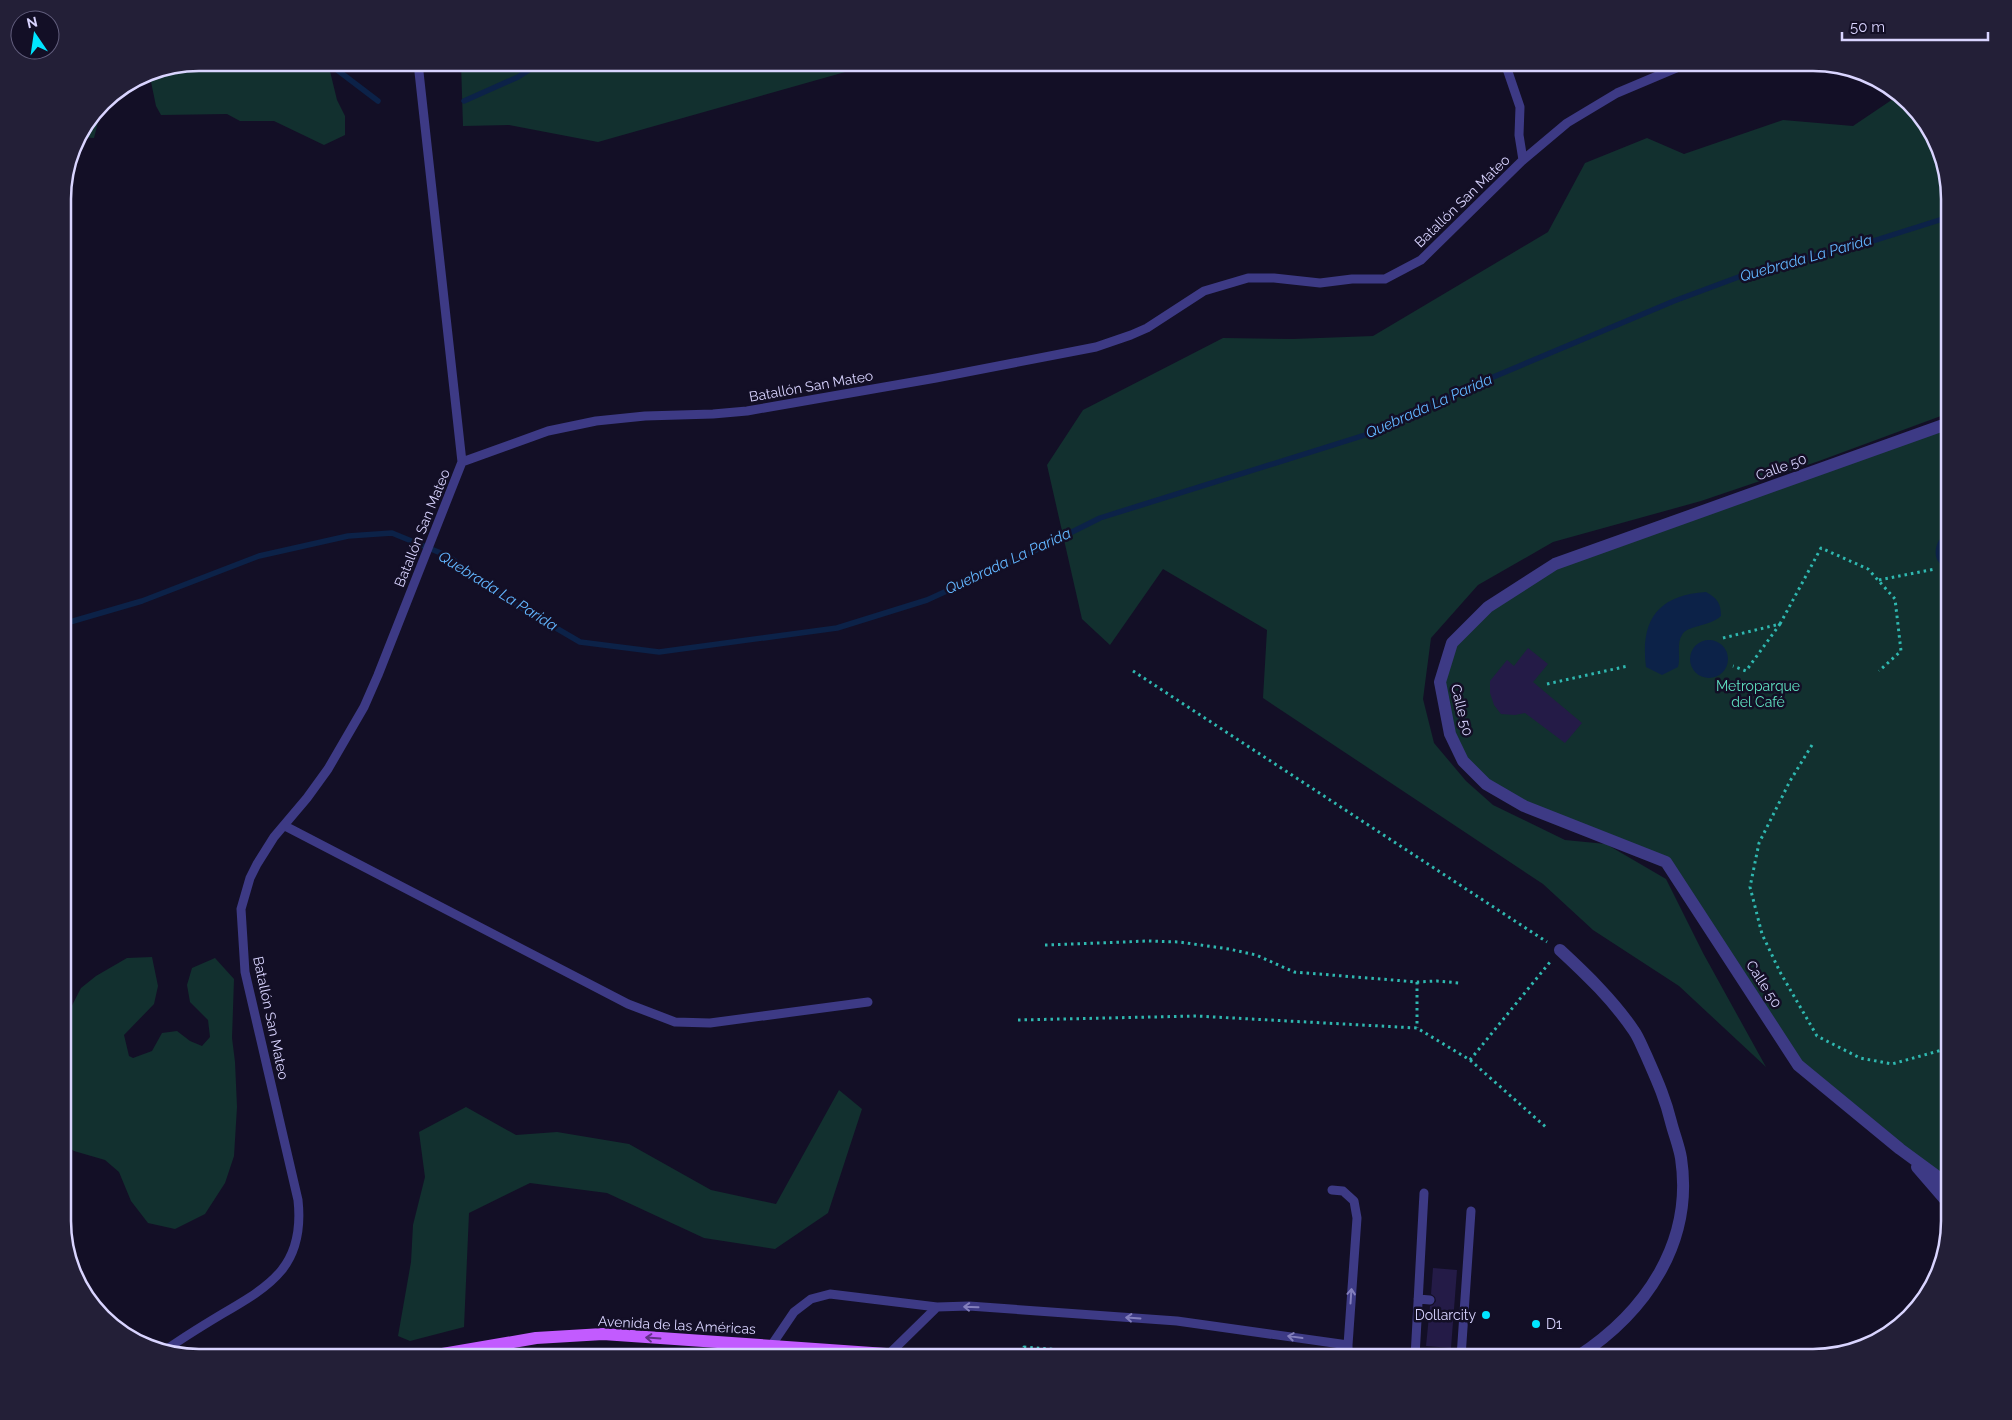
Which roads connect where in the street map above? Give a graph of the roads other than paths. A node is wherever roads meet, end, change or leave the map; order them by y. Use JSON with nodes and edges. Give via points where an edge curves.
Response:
{"nodes":[{"id":1,"x":1508,"y":71,"type":"edge"},
{"id":2,"x":1665,"y":71,"type":"edge"},
{"id":3,"x":419,"y":72,"type":"edge"},
{"id":4,"x":1523,"y":160,"type":"junction"},
{"id":5,"x":1941,"y":426,"type":"edge"},
{"id":6,"x":462,"y":462,"type":"junction"},
{"id":7,"x":285,"y":826,"type":"junction"},
{"id":8,"x":1560,"y":950,"type":"road end"},
{"id":9,"x":868,"y":1002,"type":"dead end"},
{"id":10,"x":1900,"y":1149,"type":"junction"},
{"id":11,"x":1941,"y":1179,"type":"edge"},
{"id":12,"x":1332,"y":1190,"type":"dead end"},
{"id":13,"x":1424,"y":1193,"type":"dead end"},
{"id":14,"x":1941,"y":1194,"type":"edge"},
{"id":15,"x":1471,"y":1212,"type":"dead end"},
{"id":16,"x":1418,"y":1299,"type":"junction"},
{"id":17,"x":1430,"y":1300,"type":"dead end"},
{"id":18,"x":937,"y":1307,"type":"junction"},
{"id":19,"x":1348,"y":1345,"type":"junction"},
{"id":20,"x":173,"y":1346,"type":"edge"},
{"id":21,"x":771,"y":1346,"type":"junction"},
{"id":22,"x":474,"y":1349,"type":"edge"},
{"id":23,"x":810,"y":1349,"type":"edge"},
{"id":24,"x":894,"y":1349,"type":"edge"},
{"id":25,"x":1348,"y":1349,"type":"edge"},
{"id":26,"x":1415,"y":1349,"type":"edge"},
{"id":27,"x":1461,"y":1349,"type":"edge"},
{"id":28,"x":1590,"y":1349,"type":"edge"}],
"edges":[{"from":1,"to":4,"type":"lane","name":"Batallón San Mateo","via":[[1520,107],[1519,135]]},
{"from":2,"to":4,"type":"lane","name":"Batallón San Mateo","via":[[1591,107]]},
{"from":3,"to":6,"type":"lane"},
{"from":4,"to":6,"type":"lane","name":"Batallón San Mateo","via":[[1422,260],[1385,279],[1320,283],[1248,278],[1204,291],[1147,328],[1096,347],[747,411],[596,420],[548,431]]},
{"from":5,"to":10,"type":"street","name":"Calle 50","via":[[1555,564],[1488,607],[1452,643],[1440,682],[1450,734],[1463,761],[1486,784],[1524,806],[1666,862],[1798,1065]]},
{"from":6,"to":7,"type":"lane","name":"Batallón San Mateo","via":[[364,707],[328,768]]},
{"from":7,"to":9,"type":"lane","via":[[628,1004],[675,1022],[710,1023]]},
{"from":7,"to":20,"type":"lane","name":"Batallón San Mateo","via":[[265,850],[250,878],[241,909],[241,930],[245,972],[298,1200],[297,1238],[288,1262],[271,1283]]},
{"from":8,"to":28,"type":"street","via":[[1612,1002],[1635,1032],[1664,1094],[1681,1158],[1683,1197],[1676,1234],[1660,1274],[1635,1308]]},
{"from":10,"to":11,"type":"street","name":"Calle 50"},
{"from":10,"to":14,"type":"street","name":"Calle 50"},
{"from":19,"to":12,"type":"lane","one_way":true,"via":[[1357,1218],[1354,1200],[1343,1191]]},
{"from":13,"to":16,"type":"lane"},
{"from":15,"to":27,"type":"lane","via":[[1459,1303]]},
{"from":16,"to":17,"type":"lane"},
{"from":16,"to":26,"type":"lane"},
{"from":19,"to":18,"type":"lane","one_way":true,"via":[[1177,1321],[969,1306]]},
{"from":18,"to":21,"type":"lane","via":[[830,1294],[811,1299],[794,1312]]},
{"from":18,"to":24,"type":"lane"},
{"from":19,"to":25,"type":"lane"},
{"from":21,"to":22,"type":"main road","name":"Avenida de las Américas","one_way":true,"via":[[603,1334],[536,1338]]},
{"from":21,"to":23,"type":"main road","name":"Avenida de las Américas"}]}
